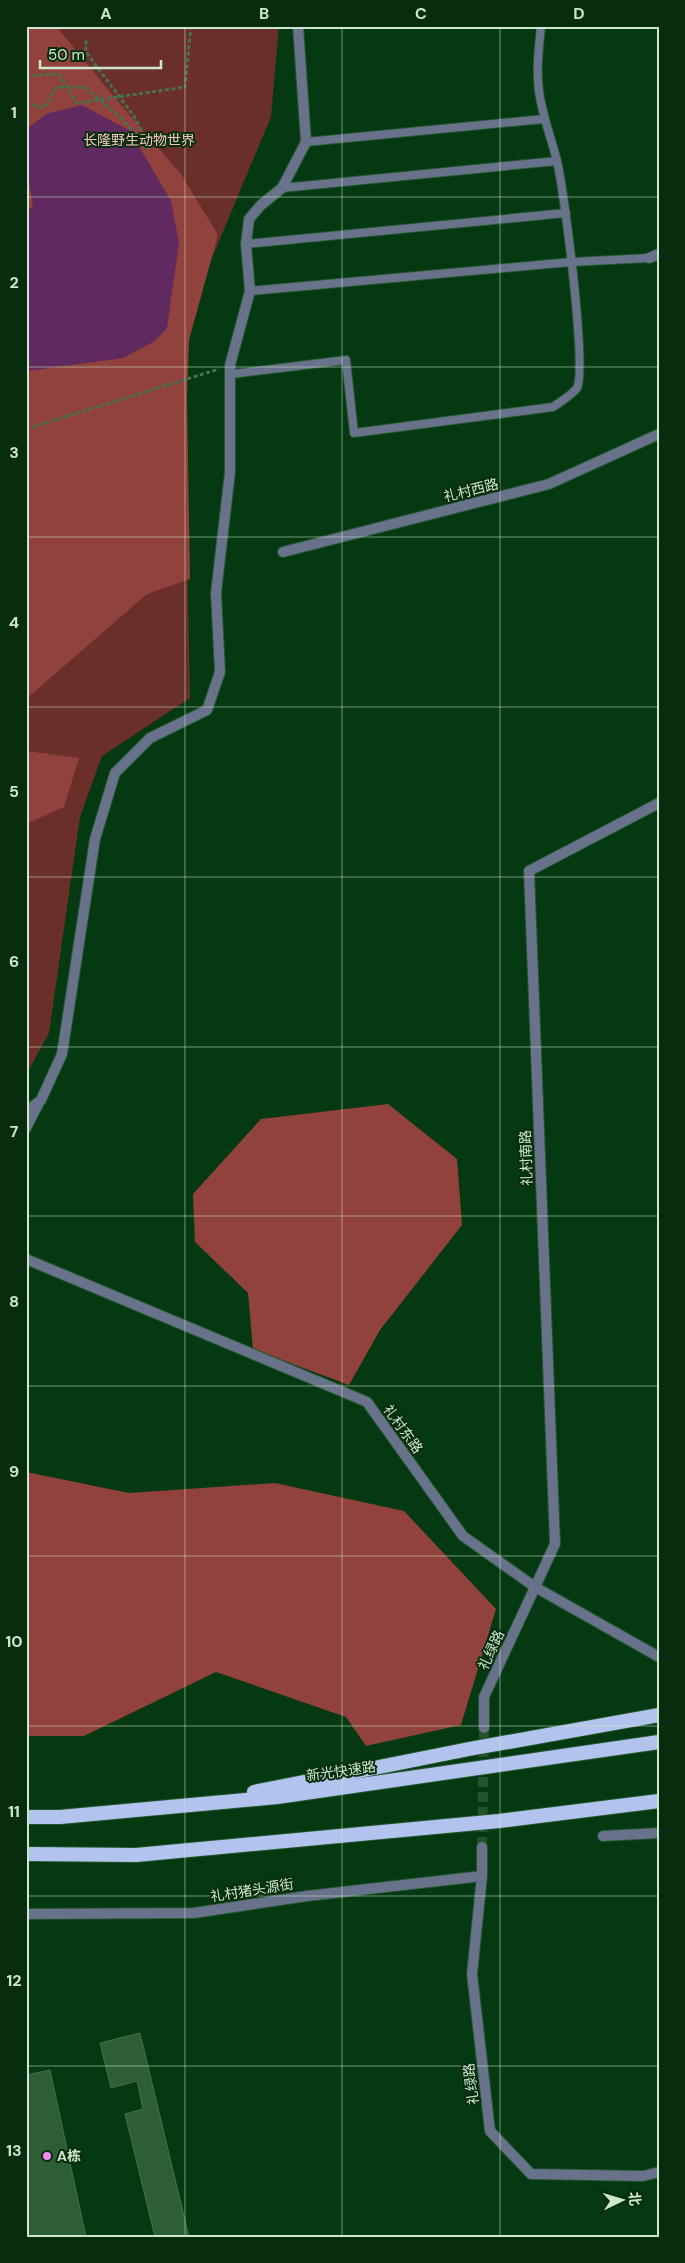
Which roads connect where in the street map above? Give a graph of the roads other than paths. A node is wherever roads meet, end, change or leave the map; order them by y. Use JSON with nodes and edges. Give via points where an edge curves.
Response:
{"nodes":[{"id":1,"x":298,"y":26,"type":"edge"},
{"id":2,"x":541,"y":26,"type":"edge"},
{"id":3,"x":544,"y":119,"type":"junction"},
{"id":4,"x":306,"y":142,"type":"junction"},
{"id":5,"x":557,"y":161,"type":"junction"},
{"id":6,"x":282,"y":188,"type":"junction"},
{"id":7,"x":566,"y":213,"type":"junction"},
{"id":8,"x":246,"y":244,"type":"junction"},
{"id":9,"x":654,"y":256,"type":"edge"},
{"id":10,"x":571,"y":262,"type":"junction"},
{"id":11,"x":250,"y":291,"type":"junction"},
{"id":12,"x":231,"y":370,"type":"junction"},
{"id":13,"x":659,"y":434,"type":"edge"},
{"id":14,"x":282,"y":552,"type":"dead end"},
{"id":15,"x":659,"y":803,"type":"edge"},
{"id":16,"x":41,"y":1100,"type":"junction"},
{"id":17,"x":26,"y":1112,"type":"edge"},
{"id":18,"x":26,"y":1130,"type":"edge"},
{"id":19,"x":26,"y":1259,"type":"edge"},
{"id":20,"x":535,"y":1587,"type":"junction"},
{"id":21,"x":659,"y":1656,"type":"edge"},
{"id":22,"x":659,"y":1715,"type":"edge"},
{"id":23,"x":484,"y":1728,"type":"tunnel mouth"},
{"id":24,"x":659,"y":1742,"type":"edge"},
{"id":25,"x":658,"y":1801,"type":"edge"},
{"id":26,"x":181,"y":1806,"type":"junction"},
{"id":27,"x":26,"y":1817,"type":"edge"},
{"id":28,"x":659,"y":1833,"type":"edge"},
{"id":29,"x":603,"y":1836,"type":"dead end"},
{"id":30,"x":482,"y":1847,"type":"tunnel mouth"},
{"id":31,"x":26,"y":1854,"type":"edge"},
{"id":32,"x":482,"y":1876,"type":"junction"},
{"id":33,"x":26,"y":1914,"type":"edge"},
{"id":34,"x":659,"y":2172,"type":"edge"}],
"edges":[{"from":1,"to":4,"type":"street"},
{"from":2,"to":3,"type":"lane","via":[[537,69]]},
{"from":3,"to":4,"type":"lane"},
{"from":3,"to":5,"type":"lane"},
{"from":4,"to":6,"type":"street"},
{"from":5,"to":6,"type":"lane"},
{"from":5,"to":7,"type":"lane"},
{"from":6,"to":8,"type":"street","via":[[249,219]]},
{"from":7,"to":8,"type":"lane"},
{"from":7,"to":10,"type":"lane"},
{"from":8,"to":11,"type":"street"},
{"from":9,"to":10,"type":"lane"},
{"from":10,"to":11,"type":"lane"},
{"from":10,"to":12,"type":"lane","via":[[580,371],[576,388],[553,407],[354,433],[346,360]]},
{"from":11,"to":12,"type":"street"},
{"from":12,"to":16,"type":"street","via":[[230,472],[216,593],[220,672],[207,710],[150,738],[115,773],[96,839],[62,1054]]},
{"from":13,"to":14,"type":"street","name":"礼村西路","via":[[549,484]]},
{"from":15,"to":20,"type":"street","name":"礼村南路","via":[[529,870],[555,1544]]},
{"from":16,"to":17,"type":"street"},
{"from":16,"to":18,"type":"lane"},
{"from":19,"to":20,"type":"street","name":"礼村东路","via":[[367,1402],[463,1536]]},
{"from":20,"to":21,"type":"street","name":"礼村东路"},
{"from":20,"to":23,"type":"street","name":"礼绿路","via":[[484,1697]]},
{"from":22,"to":26,"type":"highway","via":[[469,1748]]},
{"from":24,"to":26,"type":"highway","name":"新光快速路","via":[[277,1797]]},
{"from":25,"to":31,"type":"highway","via":[[499,1821],[136,1855]]},
{"from":26,"to":27,"type":"highway","name":"新光快速路"},
{"from":28,"to":29,"type":"street"},
{"from":30,"to":32,"type":"street","name":"礼绿路"},
{"from":32,"to":33,"type":"street","name":"礼村猪头源街","via":[[194,1912]]},
{"from":32,"to":34,"type":"street","name":"礼绿路","via":[[472,1974],[490,2132],[531,2174],[644,2176]]}]}
